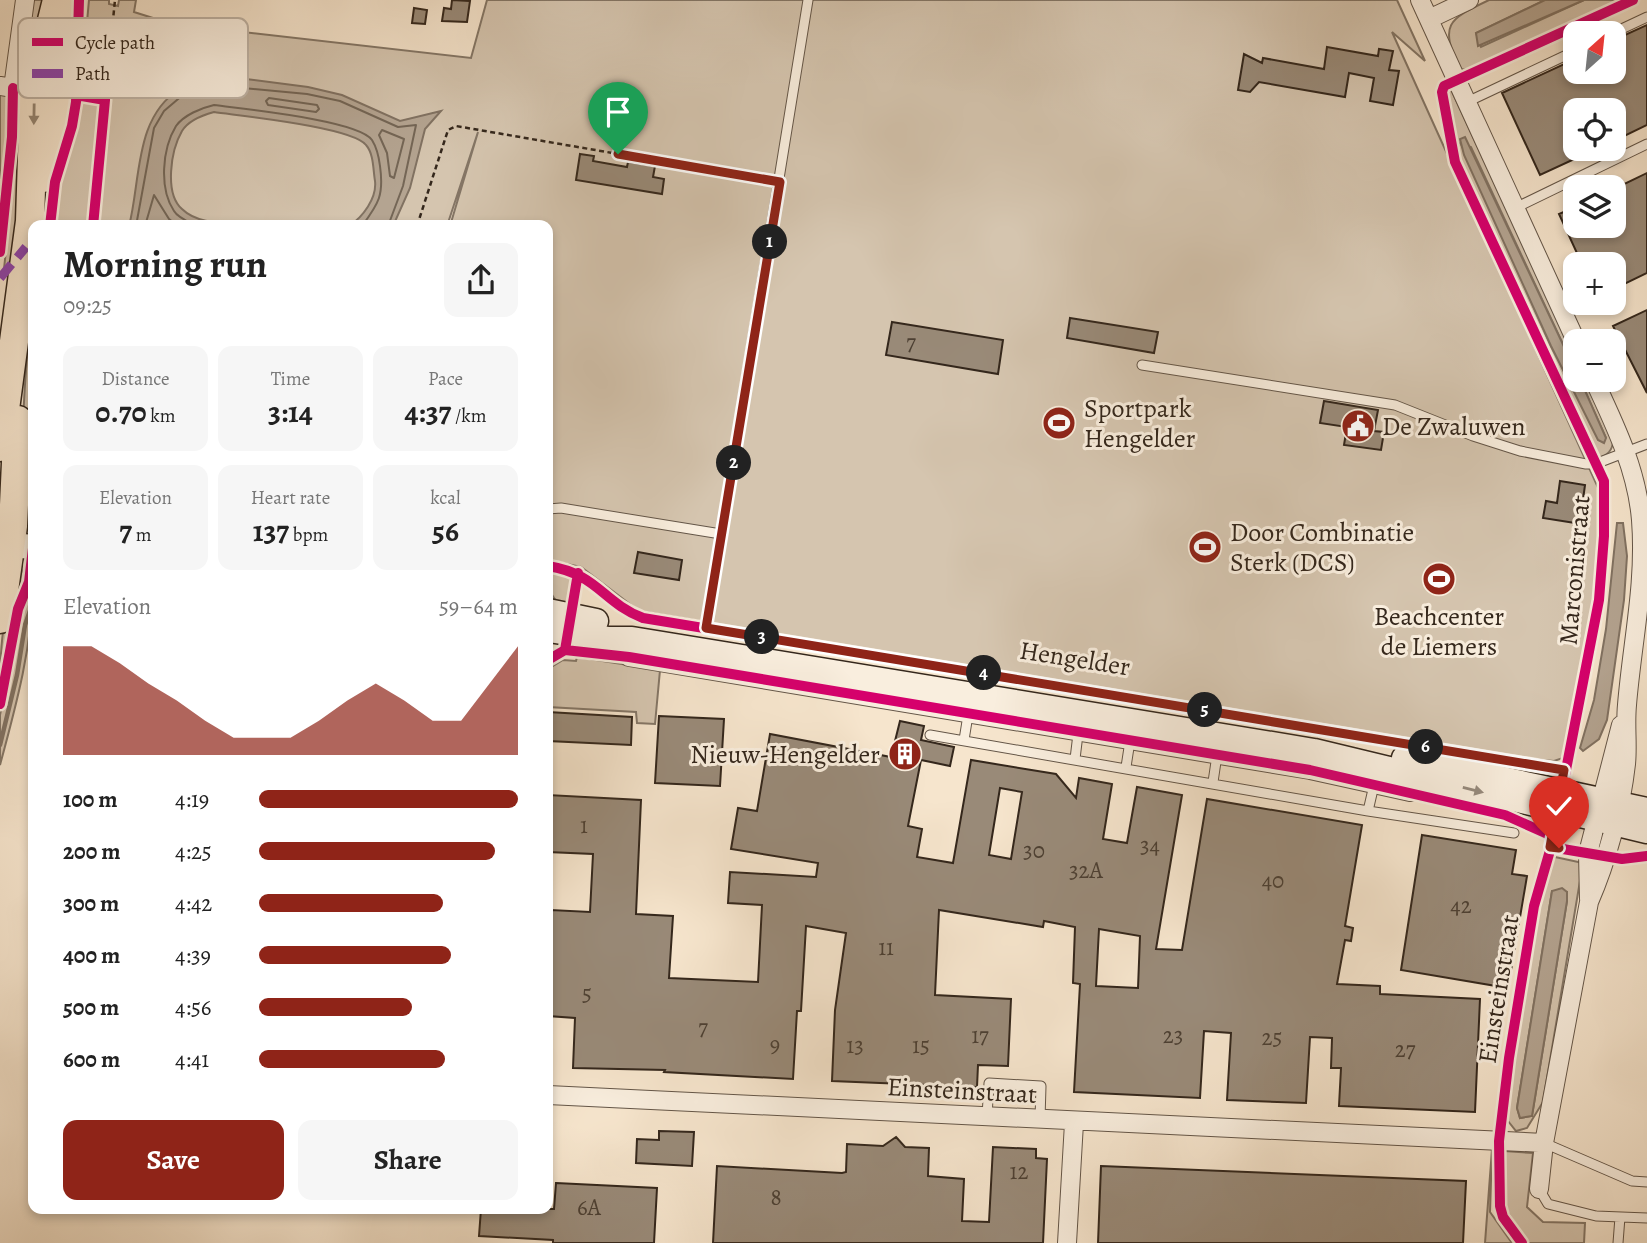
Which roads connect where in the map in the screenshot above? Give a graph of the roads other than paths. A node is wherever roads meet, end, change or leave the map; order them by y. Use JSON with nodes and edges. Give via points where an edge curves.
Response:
{"nodes":[{"id":1,"x":25,"y":0,"type":"edge"},
{"id":2,"x":57,"y":0,"type":"edge"},
{"id":3,"x":64,"y":0,"type":"edge"},
{"id":4,"x":808,"y":0,"type":"edge"},
{"id":5,"x":1420,"y":0,"type":"edge"},
{"id":6,"x":1469,"y":0,"type":"edge"},
{"id":7,"x":1647,"y":17,"type":"edge"},
{"id":8,"x":21,"y":18,"type":"edge"},
{"id":9,"x":53,"y":18,"type":"edge"},
{"id":10,"x":64,"y":18,"type":"edge"},
{"id":11,"x":1429,"y":19,"type":"junction"},
{"id":12,"x":1626,"y":27,"type":"edge"},
{"id":13,"x":18,"y":34,"type":"edge"},
{"id":14,"x":1563,"y":57,"type":"edge"},
{"id":15,"x":7,"y":87,"type":"edge"},
{"id":16,"x":34,"y":98,"type":"edge"},
{"id":17,"x":62,"y":98,"type":"edge"},
{"id":18,"x":1467,"y":102,"type":"junction"},
{"id":19,"x":1647,"y":144,"type":"edge"},
{"id":20,"x":1515,"y":208,"type":"junction"},
{"id":21,"x":30,"y":220,"type":"edge"},
{"id":22,"x":38,"y":220,"type":"edge"},
{"id":23,"x":28,"y":235,"type":"edge"},
{"id":24,"x":28,"y":305,"type":"edge"},
{"id":25,"x":1570,"y":329,"type":"edge"},
{"id":26,"x":1142,"y":365,"type":"dead end"},
{"id":27,"x":1599,"y":392,"type":"edge"},
{"id":28,"x":1647,"y":444,"type":"edge"},
{"id":29,"x":0,"y":447,"type":"edge"},
{"id":30,"x":1627,"y":454,"type":"junction"},
{"id":31,"x":553,"y":509,"type":"edge"},
{"id":32,"x":721,"y":534,"type":"junction"},
{"id":33,"x":15,"y":535,"type":"edge"},
{"id":34,"x":1643,"y":603,"type":"edge"},
{"id":35,"x":553,"y":611,"type":"edge"},
{"id":36,"x":0,"y":619,"type":"edge"},
{"id":37,"x":706,"y":628,"type":"dead end"},
{"id":38,"x":553,"y":631,"type":"edge"},
{"id":39,"x":609,"y":639,"type":"junction"},
{"id":40,"x":968,"y":715,"type":"junction"},
{"id":41,"x":1078,"y":734,"type":"junction"},
{"id":42,"x":930,"y":735,"type":"dead end"},
{"id":43,"x":964,"y":740,"type":"junction"},
{"id":44,"x":1130,"y":741,"type":"junction"},
{"id":45,"x":1217,"y":755,"type":"junction"},
{"id":46,"x":1075,"y":759,"type":"junction"},
{"id":47,"x":1126,"y":767,"type":"junction"},
{"id":48,"x":1434,"y":780,"type":"junction"},
{"id":49,"x":1213,"y":782,"type":"junction"},
{"id":50,"x":1374,"y":785,"type":"junction"},
{"id":51,"x":1647,"y":810,"type":"edge"},
{"id":52,"x":1368,"y":811,"type":"junction"},
{"id":53,"x":1606,"y":812,"type":"junction"},
{"id":54,"x":1647,"y":831,"type":"edge"},
{"id":55,"x":1514,"y":833,"type":"dead end"},
{"id":56,"x":553,"y":1096,"type":"edge"},
{"id":57,"x":987,"y":1118,"type":"junction"},
{"id":58,"x":1040,"y":1121,"type":"junction"},
{"id":59,"x":1074,"y":1123,"type":"junction"},
{"id":60,"x":1544,"y":1143,"type":"junction"},
{"id":61,"x":1647,"y":1182,"type":"edge"},
{"id":62,"x":1539,"y":1189,"type":"joint"},
{"id":63,"x":1620,"y":1217,"type":"junction"},
{"id":64,"x":1647,"y":1218,"type":"edge"},
{"id":65,"x":1067,"y":1243,"type":"edge"},
{"id":66,"x":1618,"y":1243,"type":"edge"}],
"edges":[{"from":1,"to":8,"type":"street"},
{"from":2,"to":9,"type":"main road","one_way":true},
{"from":3,"to":10,"type":"main road"},
{"from":4,"to":32,"type":"lane"},
{"from":5,"to":11,"type":"street"},
{"from":6,"to":11,"type":"street"},
{"from":7,"to":12,"type":"lane"},
{"from":11,"to":18,"type":"street"},
{"from":13,"to":15,"type":"street"},
{"from":14,"to":18,"type":"lane"},
{"from":16,"to":21,"type":"main road","one_way":true},
{"from":17,"to":22,"type":"main road"},
{"from":18,"to":20,"type":"street"},
{"from":19,"to":20,"type":"lane"},
{"from":20,"to":25,"type":"street"},
{"from":23,"to":29,"type":"main road","one_way":true},
{"from":24,"to":33,"type":"main road","via":[[20,382]]},
{"from":26,"to":30,"type":"lane","via":[[1395,405],[1520,451],[1586,464]]},
{"from":27,"to":30,"type":"street"},
{"from":28,"to":30,"type":"lane"},
{"from":30,"to":34,"type":"street","via":[[1641,520]]},
{"from":31,"to":32,"type":"lane"},
{"from":32,"to":37,"type":"lane"},
{"from":33,"to":36,"type":"main road"},
{"from":34,"to":53,"type":"street"},
{"from":35,"to":53,"type":"main road","name":"Hengelder","via":[[632,631],[1440,764]]},
{"from":38,"to":39,"type":"main road","name":"Hengelder"},
{"from":39,"to":40,"type":"street","name":"Hengelder","via":[[629,657]]},
{"from":39,"to":48,"type":"main road","name":"Hengelder","via":[[632,639],[1302,749]]},
{"from":40,"to":41,"type":"street","name":"Hengelder"},
{"from":40,"to":43,"type":"lane"},
{"from":41,"to":44,"type":"street","name":"Hengelder"},
{"from":41,"to":46,"type":"lane"},
{"from":42,"to":43,"type":"lane"},
{"from":43,"to":46,"type":"lane"},
{"from":44,"to":45,"type":"street","name":"Hengelder"},
{"from":44,"to":47,"type":"lane"},
{"from":45,"to":49,"type":"lane"},
{"from":45,"to":50,"type":"street","name":"Hengelder"},
{"from":46,"to":47,"type":"lane"},
{"from":47,"to":49,"type":"lane"},
{"from":48,"to":50,"type":"street","name":"Hengelder","via":[[1410,792]]},
{"from":48,"to":53,"type":"main road","name":"Hengelder","one_way":true},
{"from":49,"to":52,"type":"lane"},
{"from":50,"to":52,"type":"lane"},
{"from":51,"to":53,"type":"main road","name":"Hengelder"},
{"from":52,"to":55,"type":"lane"},
{"from":53,"to":54,"type":"main road","name":"Hengelder"},
{"from":53,"to":60,"type":"street","via":[[1588,853],[1589,902]]},
{"from":56,"to":57,"type":"street","name":"Einsteinstraat"},
{"from":57,"to":58,"type":"street","name":"Einsteinstraat"},
{"from":57,"to":58,"type":"lane","via":[[989,1083],[1028,1085],[1041,1086]]},
{"from":58,"to":59,"type":"street","name":"Einsteinstraat"},
{"from":59,"to":60,"type":"street","name":"Einsteinstraat"},
{"from":59,"to":65,"type":"street"},
{"from":60,"to":61,"type":"lane","via":[[1632,1181]]},
{"from":60,"to":62,"type":"street"},
{"from":62,"to":63,"type":"lane","via":[[1548,1204]]},
{"from":63,"to":64,"type":"lane"},
{"from":63,"to":66,"type":"lane"}]}
